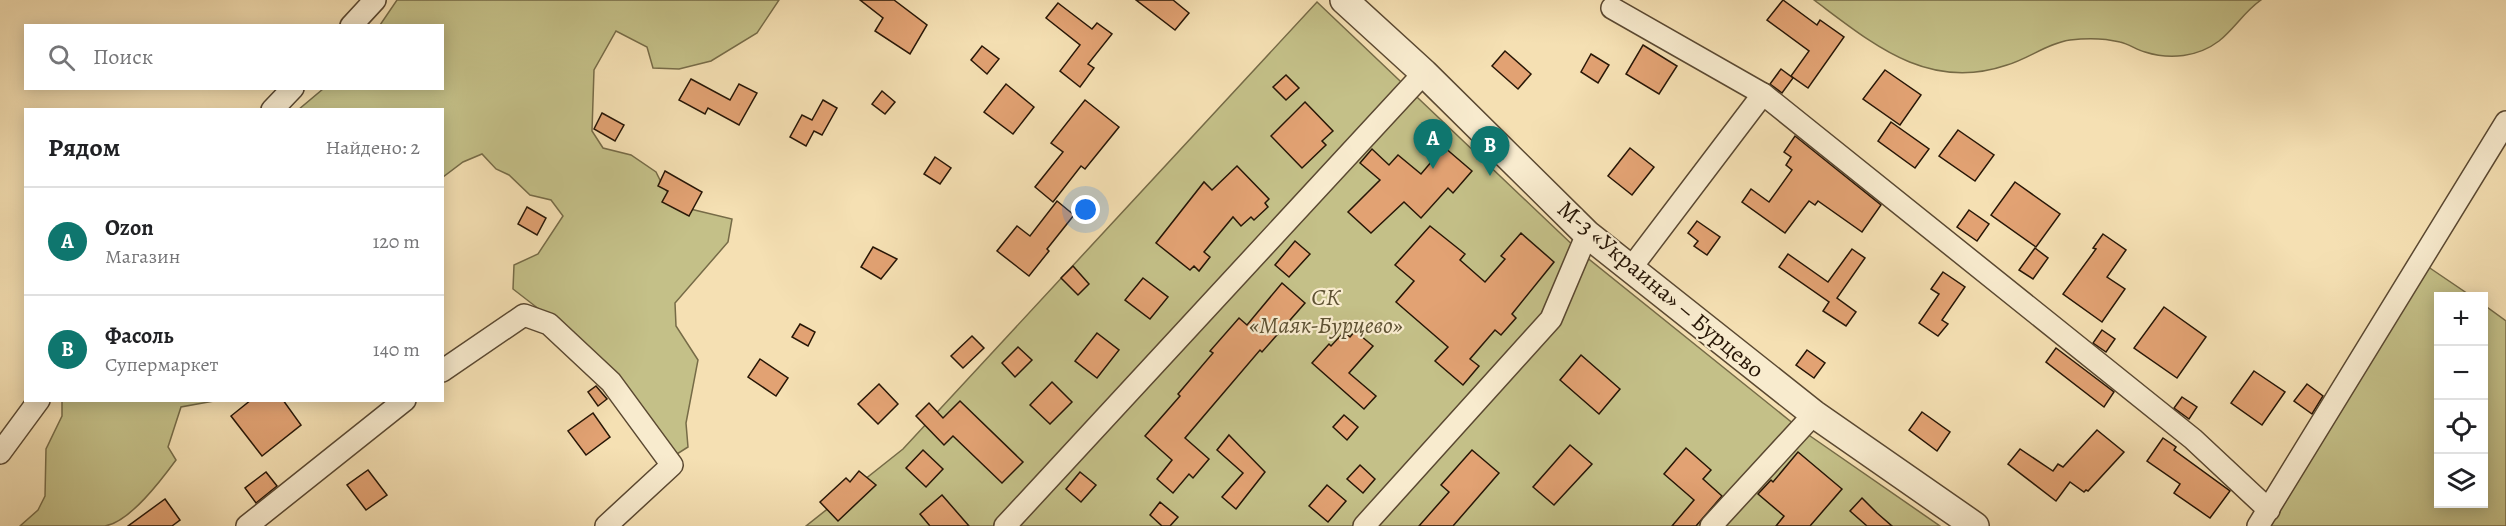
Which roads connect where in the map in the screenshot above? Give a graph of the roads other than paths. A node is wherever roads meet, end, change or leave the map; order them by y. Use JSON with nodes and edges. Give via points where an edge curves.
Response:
{"nodes":[{"id":1,"x":375,"y":0,"type":"edge"},
{"id":2,"x":1344,"y":0,"type":"edge"},
{"id":3,"x":1612,"y":8,"type":"dead end"},
{"id":4,"x":353,"y":24,"type":"edge"},
{"id":5,"x":1424,"y":73,"type":"junction"},
{"id":6,"x":291,"y":90,"type":"edge"},
{"id":7,"x":1763,"y":94,"type":"junction"},
{"id":8,"x":274,"y":108,"type":"edge"},
{"id":9,"x":2506,"y":122,"type":"edge"},
{"id":10,"x":1587,"y":234,"type":"junction"},
{"id":11,"x":1631,"y":268,"type":"junction"},
{"id":12,"x":444,"y":370,"type":"edge"},
{"id":13,"x":38,"y":402,"type":"edge"},
{"id":14,"x":402,"y":402,"type":"edge"},
{"id":15,"x":1814,"y":414,"type":"junction"},
{"id":16,"x":0,"y":453,"type":"edge"},
{"id":17,"x":2263,"y":518,"type":"edge"},
{"id":18,"x":247,"y":526,"type":"edge"},
{"id":19,"x":606,"y":526,"type":"edge"},
{"id":20,"x":1005,"y":526,"type":"edge"},
{"id":21,"x":1364,"y":526,"type":"edge"},
{"id":22,"x":1711,"y":526,"type":"edge"},
{"id":23,"x":1975,"y":526,"type":"edge"}],
"edges":[{"from":1,"to":4,"type":"street"},
{"from":2,"to":5,"type":"street","name":"М-3 «Украина» – Бурцево"},
{"from":3,"to":7,"type":"street"},
{"from":5,"to":10,"type":"street","name":"М-3 «Украина» – Бурцево"},
{"from":5,"to":20,"type":"street"},
{"from":6,"to":8,"type":"street"},
{"from":7,"to":11,"type":"street"},
{"from":7,"to":17,"type":"street","via":[[2193,439]]},
{"from":9,"to":17,"type":"street"},
{"from":10,"to":11,"type":"street","name":"М-3 «Украина» – Бурцево"},
{"from":10,"to":21,"type":"street","via":[[1551,319]]},
{"from":11,"to":15,"type":"street","name":"М-3 «Украина» – Бурцево"},
{"from":12,"to":19,"type":"street","via":[[524,315],[549,324],[611,382],[672,465]]},
{"from":13,"to":16,"type":"street"},
{"from":14,"to":18,"type":"street"},
{"from":15,"to":22,"type":"street"},
{"from":15,"to":23,"type":"street","name":"М-3 «Украина» – Бурцево"}]}
